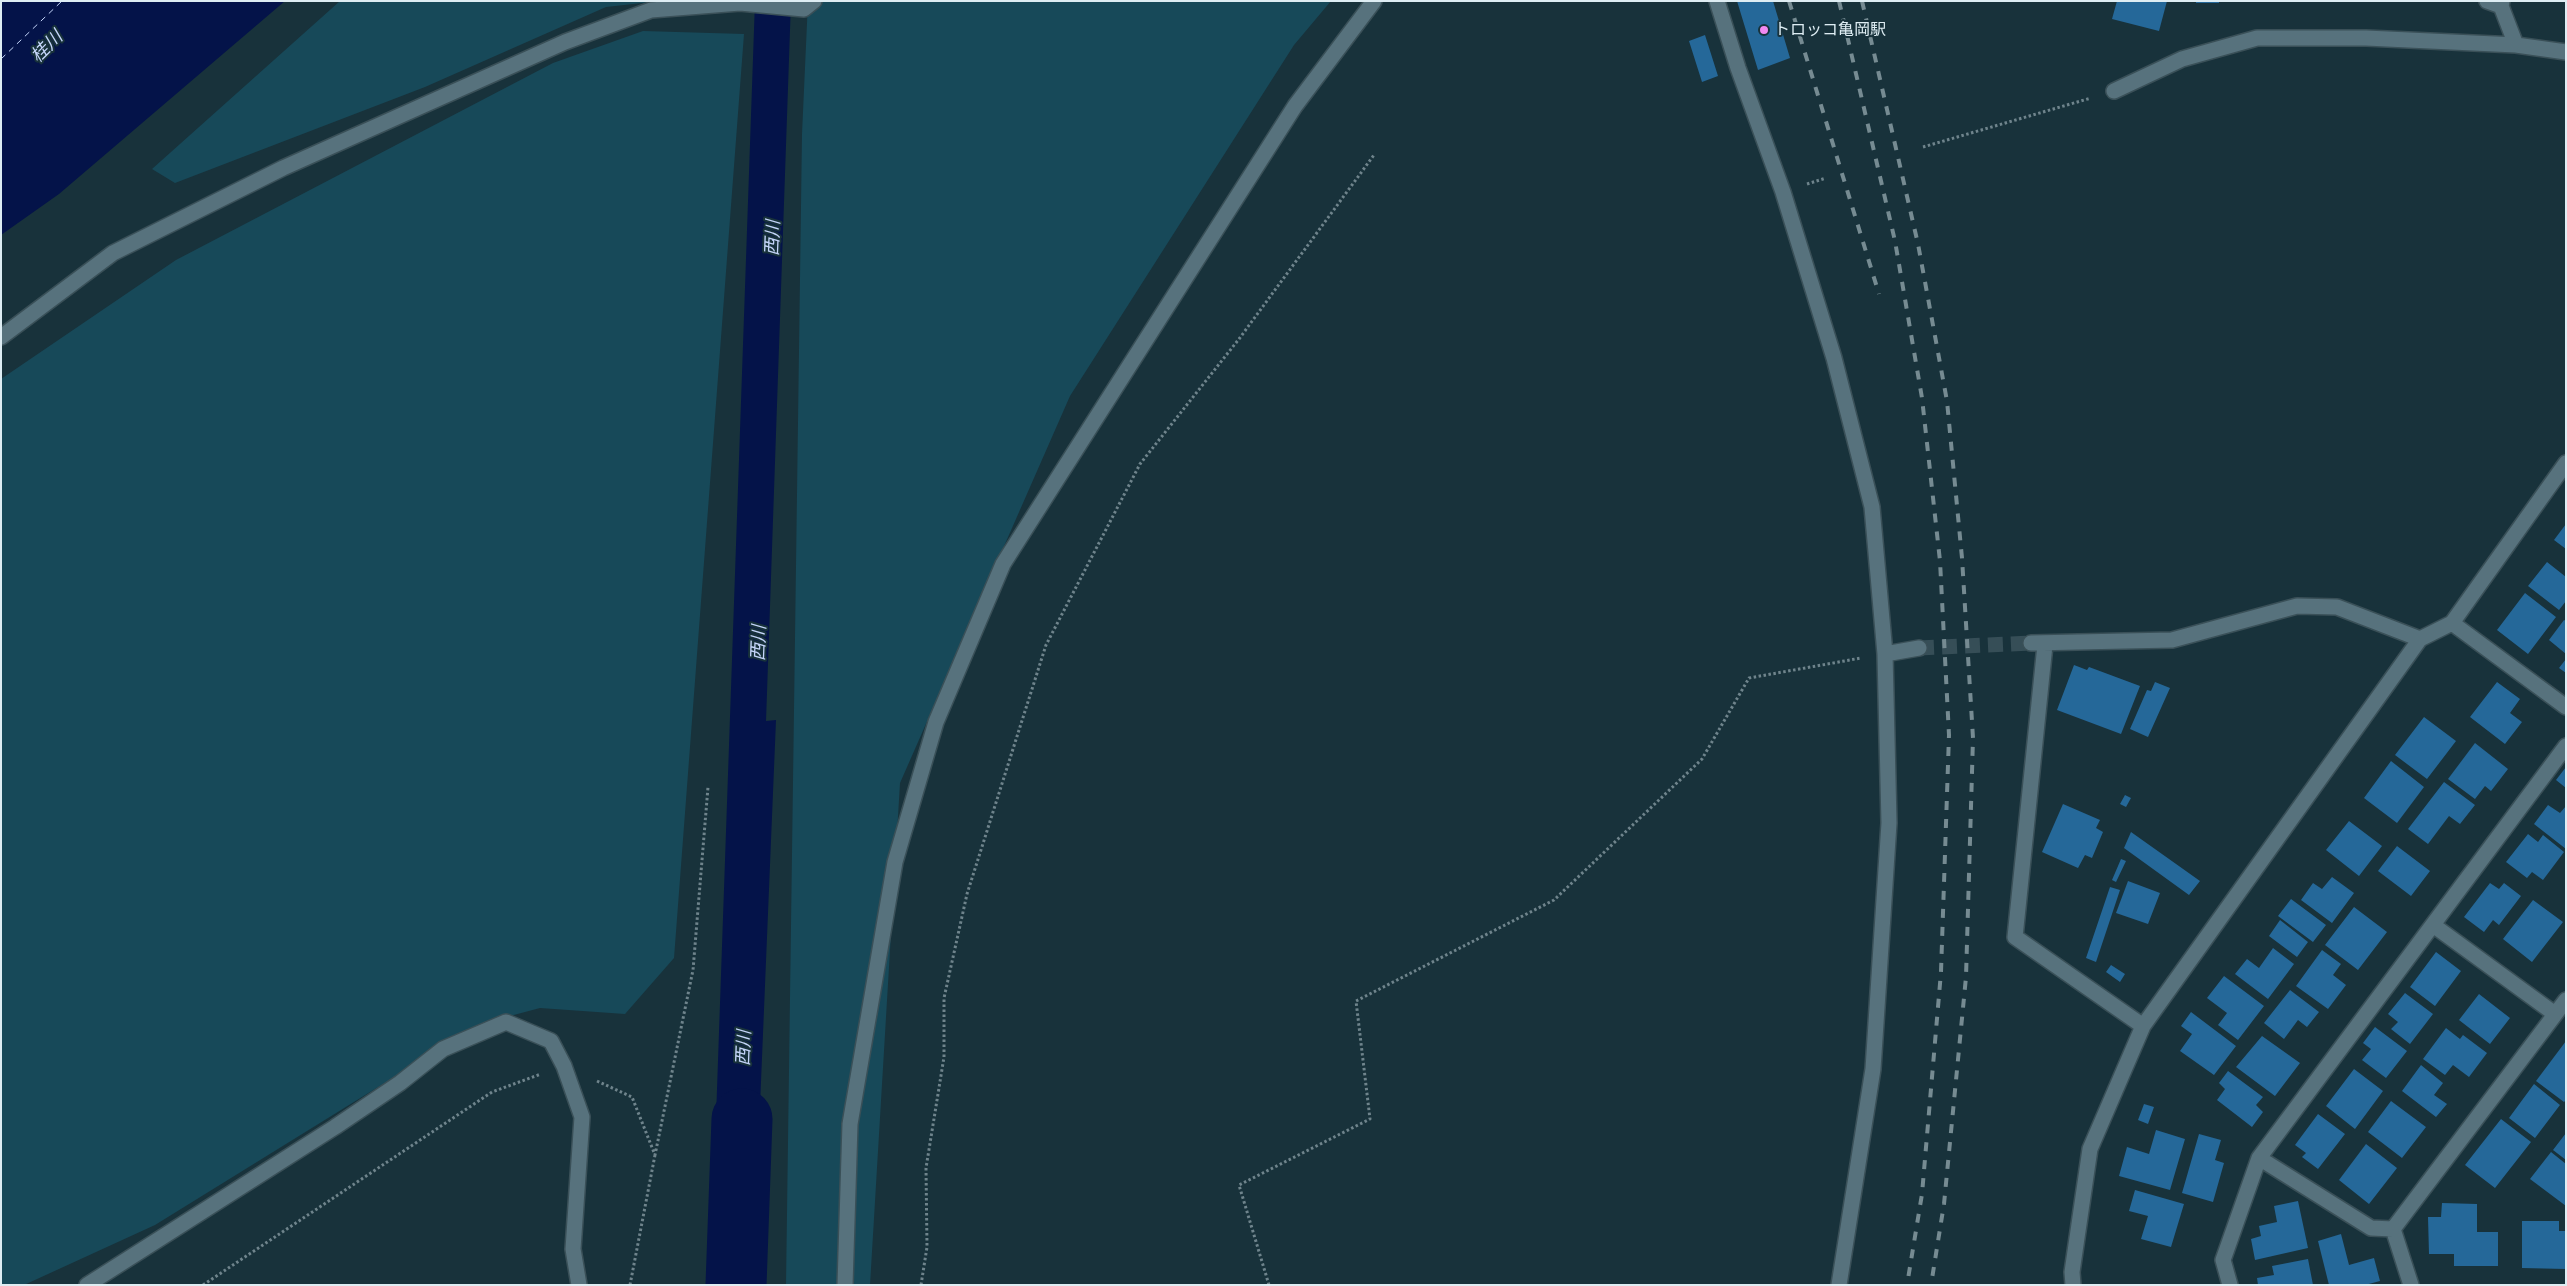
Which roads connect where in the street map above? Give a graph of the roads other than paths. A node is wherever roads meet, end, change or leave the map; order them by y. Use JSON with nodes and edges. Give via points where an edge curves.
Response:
{"nodes":[{"id":1,"x":1374,"y":1,"type":"edge"},
{"id":2,"x":1717,"y":1,"type":"edge"},
{"id":3,"x":2487,"y":1,"type":"edge"},
{"id":4,"x":2502,"y":4,"type":"edge"},
{"id":5,"x":809,"y":5,"type":"edge"},
{"id":6,"x":2516,"y":45,"type":"junction"},
{"id":7,"x":2566,"y":52,"type":"edge"},
{"id":8,"x":2114,"y":91,"type":"road end"},
{"id":9,"x":1,"y":337,"type":"edge"},
{"id":10,"x":2566,"y":463,"type":"edge"},
{"id":11,"x":2452,"y":623,"type":"junction"},
{"id":12,"x":2420,"y":639,"type":"junction"},
{"id":13,"x":1919,"y":648,"type":"tunnel mouth"},
{"id":14,"x":1885,"y":654,"type":"junction"},
{"id":15,"x":2566,"y":707,"type":"edge"},
{"id":16,"x":2566,"y":746,"type":"edge"},
{"id":17,"x":2433,"y":925,"type":"junction"},
{"id":18,"x":2566,"y":1000,"type":"edge"},
{"id":19,"x":2555,"y":1014,"type":"junction"},
{"id":20,"x":2143,"y":1026,"type":"junction"},
{"id":21,"x":2259,"y":1158,"type":"junction"},
{"id":22,"x":2393,"y":1229,"type":"junction"},
{"id":23,"x":87,"y":1285,"type":"edge"},
{"id":24,"x":579,"y":1285,"type":"edge"},
{"id":25,"x":844,"y":1285,"type":"edge"},
{"id":26,"x":1840,"y":1285,"type":"edge"},
{"id":27,"x":2073,"y":1285,"type":"edge"},
{"id":28,"x":2230,"y":1285,"type":"edge"},
{"id":29,"x":2411,"y":1285,"type":"edge"}],
"edges":[{"from":1,"to":25,"type":"street","via":[[1294,106],[1003,564],[936,722],[895,862],[850,1124]]},
{"from":2,"to":14,"type":"street","via":[[1783,192],[1834,358],[1872,507]]},
{"from":3,"to":4,"type":"street"},
{"from":4,"to":6,"type":"street"},
{"from":5,"to":9,"type":"street","via":[[740,3],[651,10],[565,42],[292,164],[113,253]]},
{"from":6,"to":7,"type":"street"},
{"from":6,"to":8,"type":"street","via":[[2366,38],[2257,38],[2182,59]]},
{"from":10,"to":11,"type":"street"},
{"from":11,"to":12,"type":"street"},
{"from":11,"to":15,"type":"street"},
{"from":12,"to":20,"type":"street"},
{"from":12,"to":20,"type":"street","via":[[2337,607],[2297,606],[2172,640],[2038,644],[2015,937]]},
{"from":13,"to":14,"type":"street"},
{"from":14,"to":26,"type":"street","via":[[1889,823],[1873,1069]]},
{"from":16,"to":17,"type":"street"},
{"from":17,"to":19,"type":"street"},
{"from":17,"to":21,"type":"street"},
{"from":18,"to":19,"type":"street"},
{"from":19,"to":22,"type":"street"},
{"from":20,"to":27,"type":"street","via":[[2090,1149],[2072,1272]]},
{"from":21,"to":22,"type":"street","via":[[2372,1228]]},
{"from":21,"to":28,"type":"street","via":[[2224,1260]]},
{"from":22,"to":29,"type":"street"},
{"from":23,"to":24,"type":"street","via":[[335,1127],[443,1049],[506,1022],[551,1041],[564,1066],[582,1117],[573,1249]]}]}
